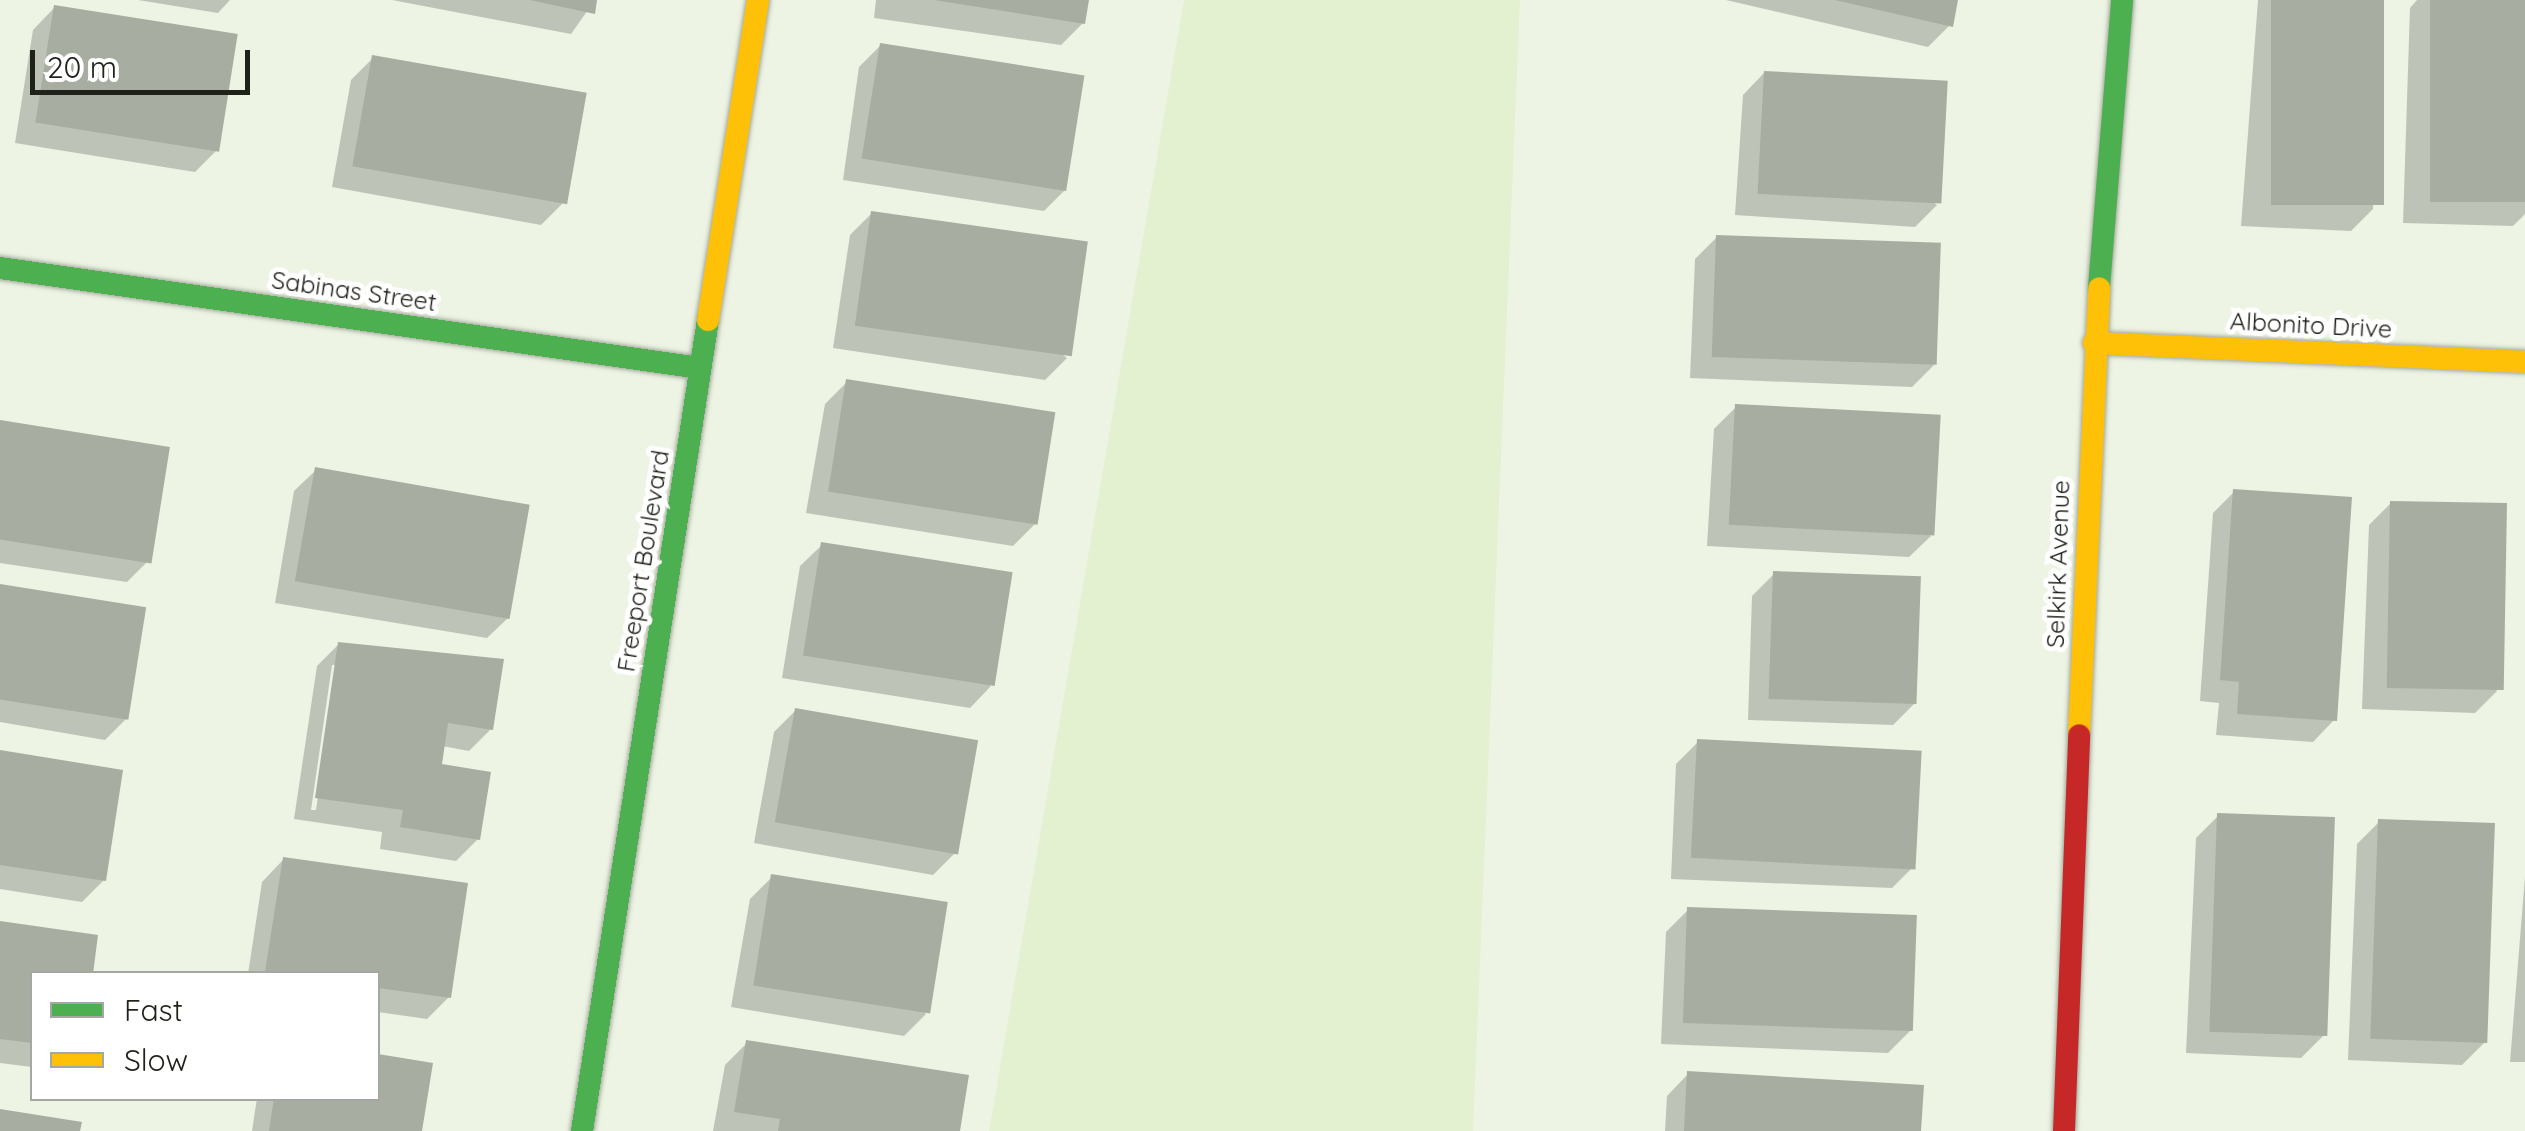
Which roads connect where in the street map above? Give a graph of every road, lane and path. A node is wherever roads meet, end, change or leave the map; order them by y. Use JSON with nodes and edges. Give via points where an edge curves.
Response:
{"nodes":[{"id":1,"x":758,"y":0,"type":"edge"},
{"id":2,"x":2122,"y":0,"type":"edge"},
{"id":3,"x":0,"y":268,"type":"edge"},
{"id":4,"x":2094,"y":343,"type":"junction"},
{"id":5,"x":2525,"y":362,"type":"edge"},
{"id":6,"x":700,"y":368,"type":"junction"},
{"id":7,"x":582,"y":1131,"type":"edge"},
{"id":8,"x":2064,"y":1131,"type":"edge"}],
"edges":[{"from":1,"to":6,"type":"street","name":"Freeport Boulevard"},
{"from":2,"to":4,"type":"street","name":"Selkirk Avenue"},
{"from":3,"to":6,"type":"street","name":"Sabinas Street"},
{"from":4,"to":5,"type":"street","name":"Albonito Drive"},
{"from":4,"to":8,"type":"street","name":"Selkirk Avenue"},
{"from":6,"to":7,"type":"street","name":"Freeport Boulevard"}]}
